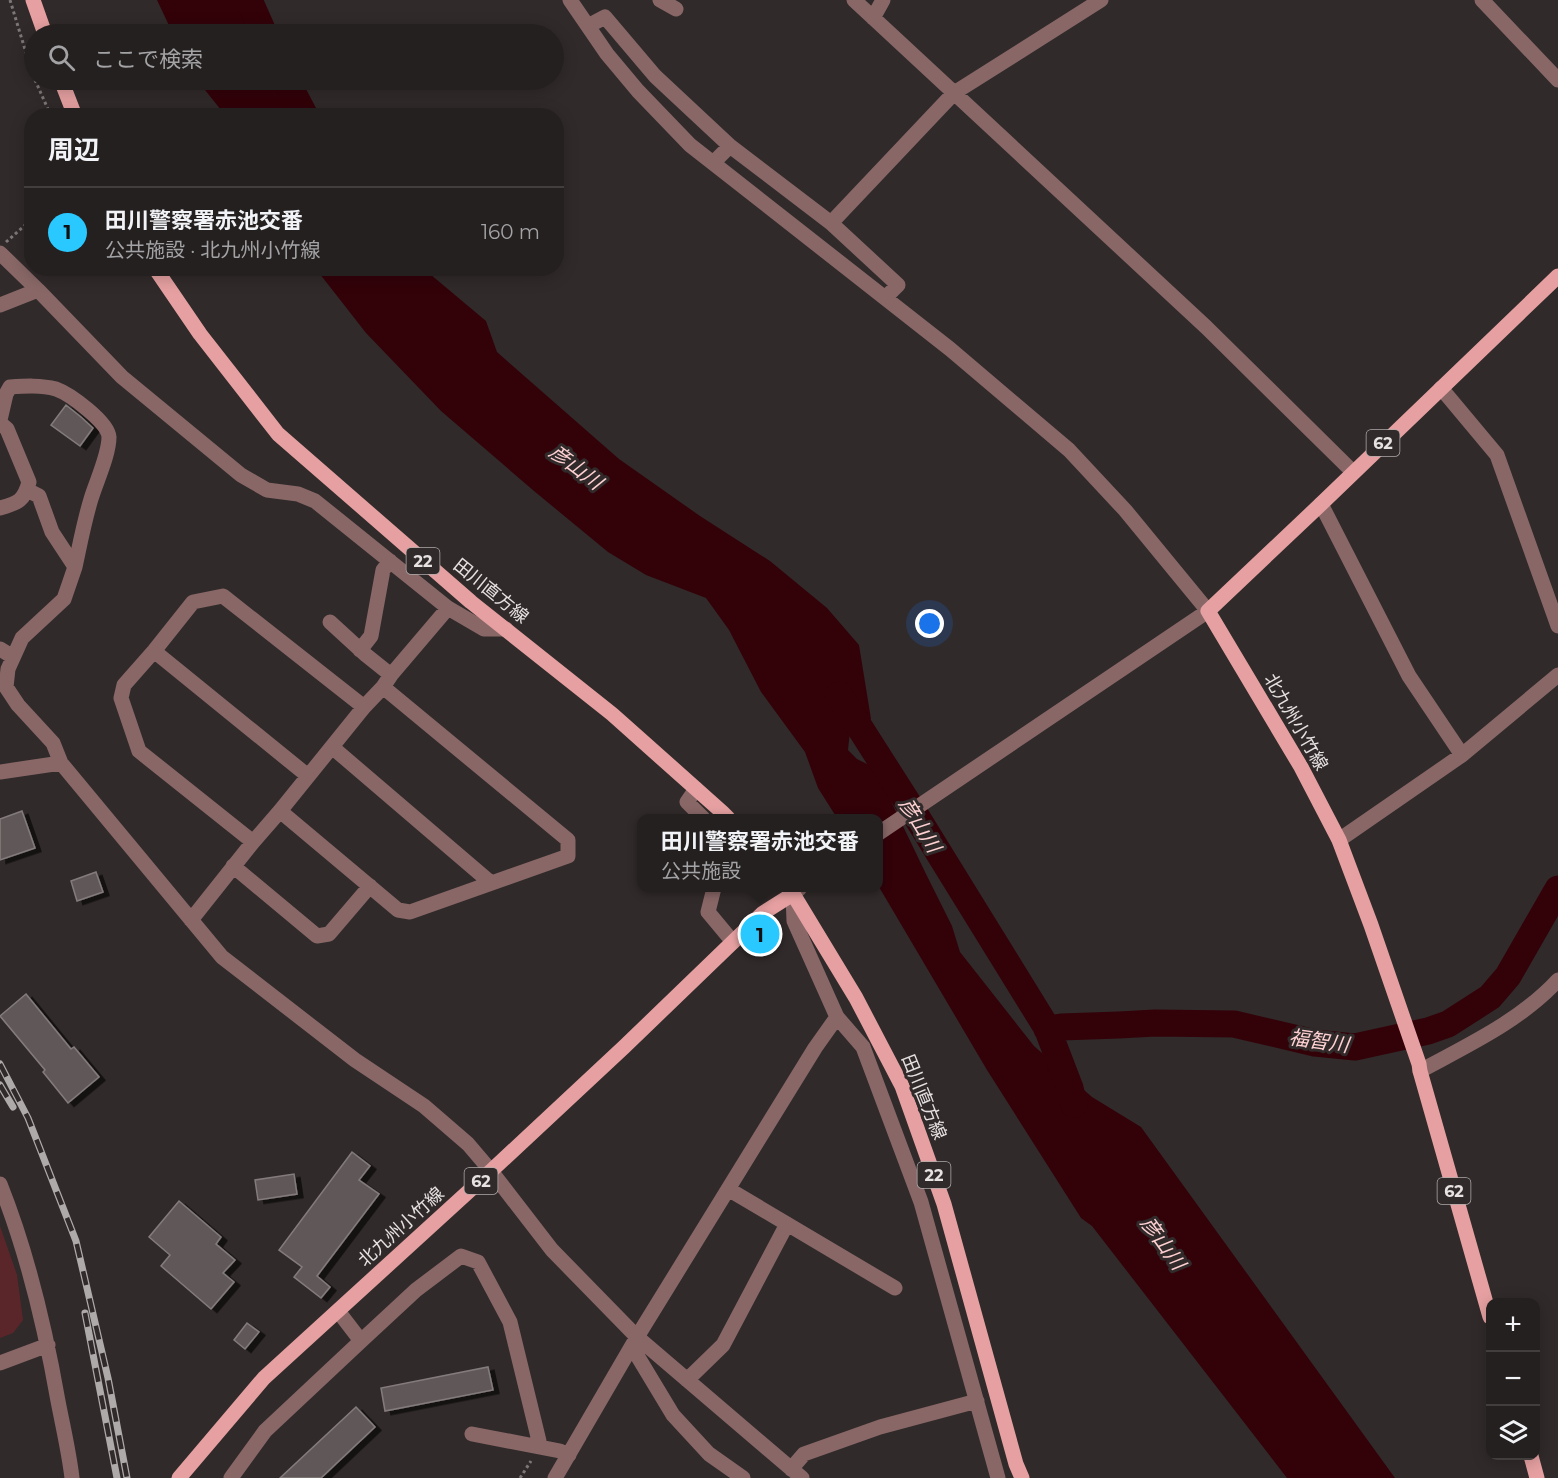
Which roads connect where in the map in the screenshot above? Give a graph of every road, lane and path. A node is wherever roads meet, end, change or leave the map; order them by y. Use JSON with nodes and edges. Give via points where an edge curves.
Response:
{"nodes":[{"id":1,"x":10,"y":0,"type":"edge"},
{"id":2,"x":33,"y":0,"type":"edge"},
{"id":3,"x":570,"y":0,"type":"edge"},
{"id":4,"x":660,"y":0,"type":"edge"},
{"id":5,"x":854,"y":0,"type":"edge"},
{"id":6,"x":883,"y":0,"type":"edge"},
{"id":7,"x":1101,"y":0,"type":"edge"},
{"id":8,"x":1482,"y":0,"type":"edge"},
{"id":9,"x":676,"y":9,"type":"dead end"},
{"id":10,"x":873,"y":18,"type":"junction"},
{"id":11,"x":41,"y":24,"type":"edge"},
{"id":12,"x":588,"y":26,"type":"junction"},
{"id":13,"x":24,"y":44,"type":"edge"},
{"id":14,"x":1558,"y":80,"type":"edge"},
{"id":15,"x":40,"y":90,"type":"edge"},
{"id":16,"x":65,"y":90,"type":"edge"},
{"id":17,"x":954,"y":93,"type":"junction"},
{"id":18,"x":48,"y":108,"type":"edge"},
{"id":19,"x":72,"y":108,"type":"edge"},
{"id":20,"x":730,"y":146,"type":"junction"},
{"id":21,"x":713,"y":163,"type":"junction"},
{"id":22,"x":831,"y":223,"type":"junction"},
{"id":23,"x":24,"y":226,"type":"edge"},
{"id":24,"x":0,"y":248,"type":"edge"},
{"id":25,"x":0,"y":253,"type":"edge"},
{"id":26,"x":160,"y":276,"type":"edge"},
{"id":27,"x":1558,"y":276,"type":"edge"},
{"id":28,"x":38,"y":290,"type":"junction"},
{"id":29,"x":885,"y":298,"type":"junction"},
{"id":30,"x":0,"y":305,"type":"edge"},
{"id":31,"x":1441,"y":388,"type":"junction"},
{"id":32,"x":0,"y":422,"type":"edge"},
{"id":33,"x":1353,"y":472,"type":"junction"},
{"id":34,"x":27,"y":490,"type":"junction"},
{"id":35,"x":1321,"y":504,"type":"junction"},
{"id":36,"x":0,"y":508,"type":"edge"},
{"id":37,"x":390,"y":561,"type":"junction"},
{"id":38,"x":75,"y":567,"type":"junction"},
{"id":39,"x":448,"y":608,"type":"junction"},
{"id":40,"x":1208,"y":611,"type":"junction"},
{"id":41,"x":330,"y":622,"type":"dead end"},
{"id":42,"x":1558,"y":626,"type":"edge"},
{"id":43,"x":506,"y":629,"type":"junction"},
{"id":44,"x":360,"y":650,"type":"junction"},
{"id":45,"x":154,"y":651,"type":"junction"},
{"id":46,"x":7,"y":653,"type":"edge"},
{"id":47,"x":1558,"y":675,"type":"edge"},
{"id":48,"x":387,"y":681,"type":"junction"},
{"id":49,"x":363,"y":707,"type":"junction"},
{"id":50,"x":332,"y":747,"type":"junction"},
{"id":51,"x":1462,"y":755,"type":"junction"},
{"id":52,"x":61,"y":763,"type":"junction"},
{"id":53,"x":0,"y":772,"type":"edge"},
{"id":54,"x":308,"y":776,"type":"junction"},
{"id":55,"x":696,"y":789,"type":"junction"},
{"id":56,"x":280,"y":811,"type":"junction"},
{"id":57,"x":698,"y":814,"type":"edge"},
{"id":58,"x":723,"y":814,"type":"edge"},
{"id":59,"x":883,"y":830,"type":"edge"},
{"id":60,"x":1339,"y":840,"type":"junction"},
{"id":61,"x":253,"y":842,"type":"junction"},
{"id":62,"x":233,"y":866,"type":"junction"},
{"id":63,"x":492,"y":883,"type":"junction"},
{"id":64,"x":370,"y":886,"type":"junction"},
{"id":65,"x":713,"y":892,"type":"edge"},
{"id":66,"x":791,"y":892,"type":"edge"},
{"id":67,"x":794,"y":892,"type":"edge"},
{"id":68,"x":795,"y":892,"type":"edge"},
{"id":69,"x":191,"y":920,"type":"junction"},
{"id":70,"x":734,"y":942,"type":"junction"},
{"id":71,"x":1558,"y":980,"type":"edge"},
{"id":72,"x":837,"y":1017,"type":"junction"},
{"id":73,"x":1419,"y":1068,"type":"junction"},
{"id":74,"x":492,"y":1171,"type":"junction"},
{"id":75,"x":0,"y":1184,"type":"edge"},
{"id":76,"x":728,"y":1189,"type":"junction"},
{"id":77,"x":787,"y":1224,"type":"junction"},
{"id":78,"x":895,"y":1288,"type":"dead end"},
{"id":79,"x":1486,"y":1300,"type":"edge"},
{"id":80,"x":338,"y":1311,"type":"junction"},
{"id":81,"x":361,"y":1341,"type":"junction"},
{"id":82,"x":634,"y":1342,"type":"junction"},
{"id":83,"x":48,"y":1345,"type":"junction"},
{"id":84,"x":0,"y":1363,"type":"edge"},
{"id":85,"x":687,"y":1380,"type":"junction"},
{"id":86,"x":977,"y":1401,"type":"junction"},
{"id":87,"x":472,"y":1434,"type":"dead end"},
{"id":88,"x":539,"y":1446,"type":"junction"},
{"id":89,"x":569,"y":1455,"type":"junction"},
{"id":90,"x":1532,"y":1460,"type":"edge"},
{"id":91,"x":797,"y":1473,"type":"edge"},
{"id":92,"x":72,"y":1478,"type":"edge"},
{"id":93,"x":179,"y":1478,"type":"edge"},
{"id":94,"x":231,"y":1478,"type":"edge"},
{"id":95,"x":520,"y":1478,"type":"edge"},
{"id":96,"x":555,"y":1478,"type":"edge"},
{"id":97,"x":743,"y":1478,"type":"edge"},
{"id":98,"x":998,"y":1478,"type":"edge"},
{"id":99,"x":1022,"y":1478,"type":"edge"},
{"id":100,"x":1537,"y":1478,"type":"edge"}],
"edges":[{"from":1,"to":13,"type":"path"},
{"from":2,"to":11,"type":"main road"},
{"from":3,"to":12,"type":"street"},
{"from":4,"to":9,"type":"street"},
{"from":5,"to":10,"type":"street"},
{"from":6,"to":10,"type":"street"},
{"from":7,"to":17,"type":"street"},
{"from":8,"to":14,"type":"street"},
{"from":10,"to":17,"type":"street"},
{"from":12,"to":20,"type":"street","via":[[605,17],[655,76]]},
{"from":12,"to":21,"type":"street","via":[[638,92]]},
{"from":15,"to":18,"type":"path"},
{"from":16,"to":19,"type":"main road"},
{"from":17,"to":22,"type":"street"},
{"from":17,"to":33,"type":"street","via":[[1206,327]]},
{"from":20,"to":21,"type":"street"},
{"from":20,"to":22,"type":"street"},
{"from":21,"to":29,"type":"street"},
{"from":22,"to":29,"type":"street","via":[[898,285]]},
{"from":23,"to":24,"type":"path"},
{"from":25,"to":28,"type":"street"},
{"from":26,"to":43,"type":"main road","name":"田川直方線","number":"22","via":[[278,434]]},
{"from":27,"to":31,"type":"main road","number":"62"},
{"from":28,"to":30,"type":"street"},
{"from":28,"to":37,"type":"street","via":[[122,376],[241,476],[267,490],[298,494],[315,501]]},
{"from":29,"to":40,"type":"street","via":[[1069,450],[1125,510]]},
{"from":31,"to":33,"type":"main road","number":"62"},
{"from":31,"to":42,"type":"street","via":[[1497,455]]},
{"from":32,"to":34,"type":"street","via":[[7,429],[29,482]]},
{"from":32,"to":38,"type":"street","via":[[10,387],[33,386],[70,396],[98,419],[109,434]]},
{"from":33,"to":35,"type":"main road","number":"62"},
{"from":34,"to":36,"type":"street","via":[[17,503]]},
{"from":34,"to":38,"type":"street","via":[[39,496],[52,532]]},
{"from":35,"to":40,"type":"main road","number":"62"},
{"from":35,"to":51,"type":"street","via":[[1409,676]]},
{"from":37,"to":39,"type":"street"},
{"from":37,"to":44,"type":"street","via":[[383,570],[371,636]]},
{"from":38,"to":46,"type":"street","via":[[64,599]]},
{"from":39,"to":43,"type":"street","via":[[484,629]]},
{"from":39,"to":48,"type":"street"},
{"from":40,"to":59,"type":"street"},
{"from":40,"to":60,"type":"main road","name":"北九州小竹線","number":"62","via":[[1301,767]]},
{"from":41,"to":44,"type":"street"},
{"from":43,"to":55,"type":"main road","name":"田川直方線","number":"22","via":[[612,714]]},
{"from":44,"to":48,"type":"street"},
{"from":45,"to":49,"type":"street","via":[[194,602],[223,596]]},
{"from":45,"to":54,"type":"street"},
{"from":45,"to":61,"type":"street","via":[[124,685],[121,698],[139,751]]},
{"from":46,"to":52,"type":"street","via":[[6,687],[53,743]]},
{"from":47,"to":51,"type":"street"},
{"from":48,"to":49,"type":"street"},
{"from":48,"to":63,"type":"street","via":[[568,840],[568,856]]},
{"from":49,"to":50,"type":"street"},
{"from":50,"to":54,"type":"street"},
{"from":50,"to":63,"type":"street"},
{"from":51,"to":60,"type":"street"},
{"from":52,"to":53,"type":"street"},
{"from":52,"to":69,"type":"street"},
{"from":54,"to":56,"type":"street"},
{"from":55,"to":57,"type":"street","via":[[687,802]]},
{"from":55,"to":58,"type":"main road","name":"田川直方線","number":"22"},
{"from":56,"to":61,"type":"street"},
{"from":56,"to":64,"type":"street"},
{"from":60,"to":73,"type":"main road","name":"北九州小竹線","number":"62"},
{"from":61,"to":62,"type":"street"},
{"from":62,"to":64,"type":"street","via":[[317,936],[329,934]]},
{"from":62,"to":69,"type":"street"},
{"from":63,"to":64,"type":"street","via":[[410,912],[398,910]]},
{"from":65,"to":70,"type":"street","via":[[708,912]]},
{"from":66,"to":70,"type":"main road","name":"北九州小竹線","number":"62"},
{"from":67,"to":72,"type":"street","via":[[794,921]]},
{"from":68,"to":99,"type":"main road","name":"田川直方線","number":"22","via":[[902,1086],[944,1204]]},
{"from":69,"to":74,"type":"street","via":[[222,957],[355,1060],[424,1106]]},
{"from":70,"to":74,"type":"main road","name":"北九州小竹線","number":"62"},
{"from":71,"to":73,"type":"street","via":[[1499,1028]]},
{"from":72,"to":76,"type":"street"},
{"from":72,"to":86,"type":"street","via":[[863,1047],[921,1202]]},
{"from":73,"to":79,"type":"main road","name":"北九州小竹線","number":"62"},
{"from":74,"to":80,"type":"main road","name":"北九州小竹線","number":"62"},
{"from":74,"to":82,"type":"street","via":[[552,1250]]},
{"from":75,"to":83,"type":"street","via":[[13,1217]]},
{"from":76,"to":77,"type":"street"},
{"from":76,"to":82,"type":"street"},
{"from":77,"to":78,"type":"street"},
{"from":77,"to":85,"type":"street","via":[[723,1345]]},
{"from":80,"to":81,"type":"street"},
{"from":80,"to":93,"type":"main road","name":"北九州小竹線","number":"62","via":[[264,1378]]},
{"from":81,"to":88,"type":"street","via":[[416,1290],[461,1256],[478,1262],[510,1322]]},
{"from":81,"to":94,"type":"street","via":[[265,1431]]},
{"from":82,"to":85,"type":"street"},
{"from":82,"to":89,"type":"street"},
{"from":82,"to":97,"type":"street","via":[[673,1415],[709,1455]]},
{"from":83,"to":84,"type":"street"},
{"from":83,"to":92,"type":"street"},
{"from":85,"to":91,"type":"street"},
{"from":86,"to":91,"type":"street","via":[[880,1427],[804,1454]]},
{"from":86,"to":98,"type":"street"},
{"from":87,"to":88,"type":"street"},
{"from":88,"to":89,"type":"street"},
{"from":88,"to":95,"type":"path"},
{"from":89,"to":96,"type":"street"},
{"from":90,"to":100,"type":"main road"}]}
